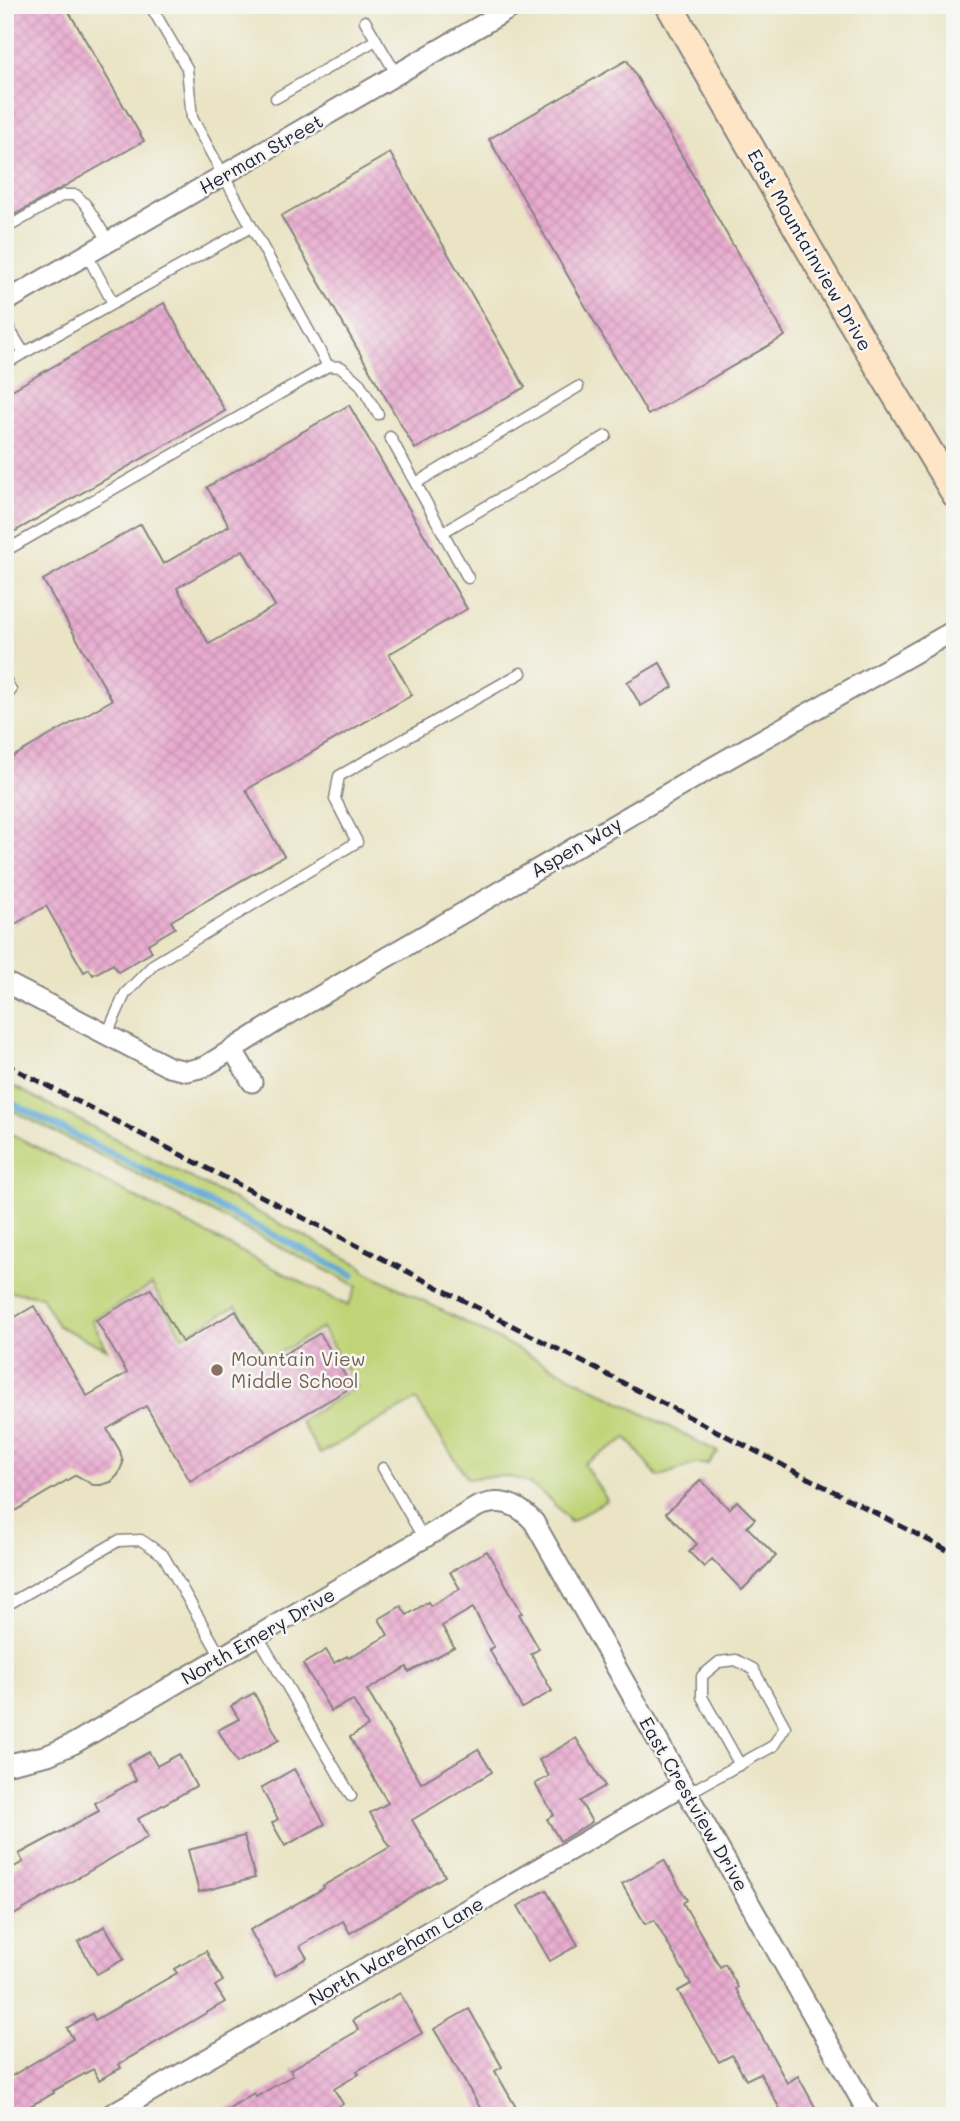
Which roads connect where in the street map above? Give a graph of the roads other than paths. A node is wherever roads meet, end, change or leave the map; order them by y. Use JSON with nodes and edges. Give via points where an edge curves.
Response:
{"nodes":[{"id":1,"x":150,"y":5,"type":"edge"},
{"id":2,"x":516,"y":5,"type":"edge"},
{"id":3,"x":668,"y":5,"type":"edge"},
{"id":4,"x":365,"y":21,"type":"dead end"},
{"id":5,"x":376,"y":40,"type":"junction"},
{"id":6,"x":397,"y":75,"type":"junction"},
{"id":7,"x":276,"y":98,"type":"dead end"},
{"id":8,"x":223,"y":175,"type":"junction"},
{"id":9,"x":251,"y":227,"type":"junction"},
{"id":10,"x":5,"y":229,"type":"edge"},
{"id":11,"x":109,"y":242,"type":"junction"},
{"id":12,"x":87,"y":255,"type":"junction"},
{"id":13,"x":5,"y":302,"type":"edge"},
{"id":14,"x":113,"y":303,"type":"junction"},
{"id":15,"x":5,"y":322,"type":"edge"},
{"id":16,"x":24,"y":353,"type":"junction"},
{"id":17,"x":5,"y":364,"type":"edge"},
{"id":18,"x":328,"y":366,"type":"junction"},
{"id":19,"x":578,"y":387,"type":"dead end"},
{"id":20,"x":378,"y":414,"type":"dead end"},
{"id":21,"x":390,"y":436,"type":"dead end"},
{"id":22,"x":606,"y":436,"type":"dead end"},
{"id":23,"x":416,"y":483,"type":"junction"},
{"id":24,"x":955,"y":494,"type":"edge"},
{"id":25,"x":443,"y":532,"type":"junction"},
{"id":26,"x":5,"y":551,"type":"edge"},
{"id":27,"x":468,"y":578,"type":"dead end"},
{"id":28,"x":955,"y":630,"type":"edge"},
{"id":29,"x":521,"y":673,"type":"dead end"},
{"id":30,"x":5,"y":679,"type":"edge"},
{"id":31,"x":5,"y":698,"type":"edge"},
{"id":32,"x":5,"y":982,"type":"edge"},
{"id":33,"x":107,"y":1034,"type":"junction"},
{"id":34,"x":233,"y":1050,"type":"junction"},
{"id":35,"x":252,"y":1082,"type":"dead end"},
{"id":36,"x":383,"y":1468,"type":"dead end"},
{"id":37,"x":507,"y":1503,"type":"joint"},
{"id":38,"x":424,"y":1539,"type":"junction"},
{"id":39,"x":5,"y":1606,"type":"edge"},
{"id":40,"x":258,"y":1636,"type":"junction"},
{"id":41,"x":221,"y":1657,"type":"junction"},
{"id":42,"x":5,"y":1765,"type":"edge"},
{"id":43,"x":740,"y":1765,"type":"junction"},
{"id":44,"x":686,"y":1789,"type":"junction"},
{"id":45,"x":351,"y":1796,"type":"dead end"},
{"id":46,"x":108,"y":2116,"type":"edge"},
{"id":47,"x":870,"y":2116,"type":"edge"}],
"edges":[{"from":1,"to":8,"type":"lane","via":[[187,68],[192,118]]},
{"from":2,"to":6,"type":"street","name":"Herman Street"},
{"from":3,"to":24,"type":"main road","name":"East Mountainview Drive"},
{"from":4,"to":5,"type":"lane"},
{"from":5,"to":6,"type":"lane"},
{"from":5,"to":7,"type":"lane"},
{"from":6,"to":8,"type":"street","name":"Herman Street"},
{"from":8,"to":9,"type":"lane"},
{"from":8,"to":11,"type":"street","name":"Herman Street"},
{"from":9,"to":14,"type":"lane"},
{"from":9,"to":18,"type":"lane"},
{"from":10,"to":11,"type":"lane","via":[[63,195],[76,195]]},
{"from":11,"to":12,"type":"street","name":"Herman Street"},
{"from":12,"to":13,"type":"street","name":"Herman Street"},
{"from":12,"to":14,"type":"lane"},
{"from":14,"to":16,"type":"lane"},
{"from":15,"to":16,"type":"lane"},
{"from":16,"to":17,"type":"lane"},
{"from":18,"to":20,"type":"lane","via":[[341,367],[360,384]]},
{"from":18,"to":26,"type":"lane"},
{"from":19,"to":23,"type":"lane"},
{"from":21,"to":23,"type":"lane"},
{"from":22,"to":25,"type":"lane"},
{"from":23,"to":25,"type":"lane"},
{"from":25,"to":27,"type":"lane"},
{"from":28,"to":34,"type":"street","name":"Aspen Way"},
{"from":29,"to":33,"type":"lane","via":[[339,776],[335,799],[357,842],[154,964],[125,994]]},
{"from":30,"to":31,"type":"lane","via":[[11,690]]},
{"from":32,"to":33,"type":"street"},
{"from":33,"to":34,"type":"street","via":[[169,1067],[187,1071]]},
{"from":34,"to":35,"type":"street"},
{"from":36,"to":38,"type":"lane"},
{"from":37,"to":38,"type":"street","name":"North Emery Drive","via":[[484,1504]]},
{"from":37,"to":44,"type":"street","name":"East Crestview Drive","via":[[534,1522]]},
{"from":38,"to":40,"type":"street","name":"North Emery Drive"},
{"from":39,"to":41,"type":"lane","via":[[118,1541],[141,1540],[163,1555]]},
{"from":40,"to":41,"type":"street","name":"North Emery Drive"},
{"from":40,"to":45,"type":"lane"},
{"from":41,"to":42,"type":"street","name":"North Emery Drive","via":[[61,1750]]},
{"from":43,"to":43,"type":"lane","via":[[774,1746],[785,1727],[753,1669],[736,1660],[719,1662],[702,1676],[702,1697]]},
{"from":43,"to":44,"type":"lane"},
{"from":44,"to":46,"type":"street","name":"North Wareham Lane"},
{"from":44,"to":47,"type":"street","name":"East Crestview Drive"}]}
